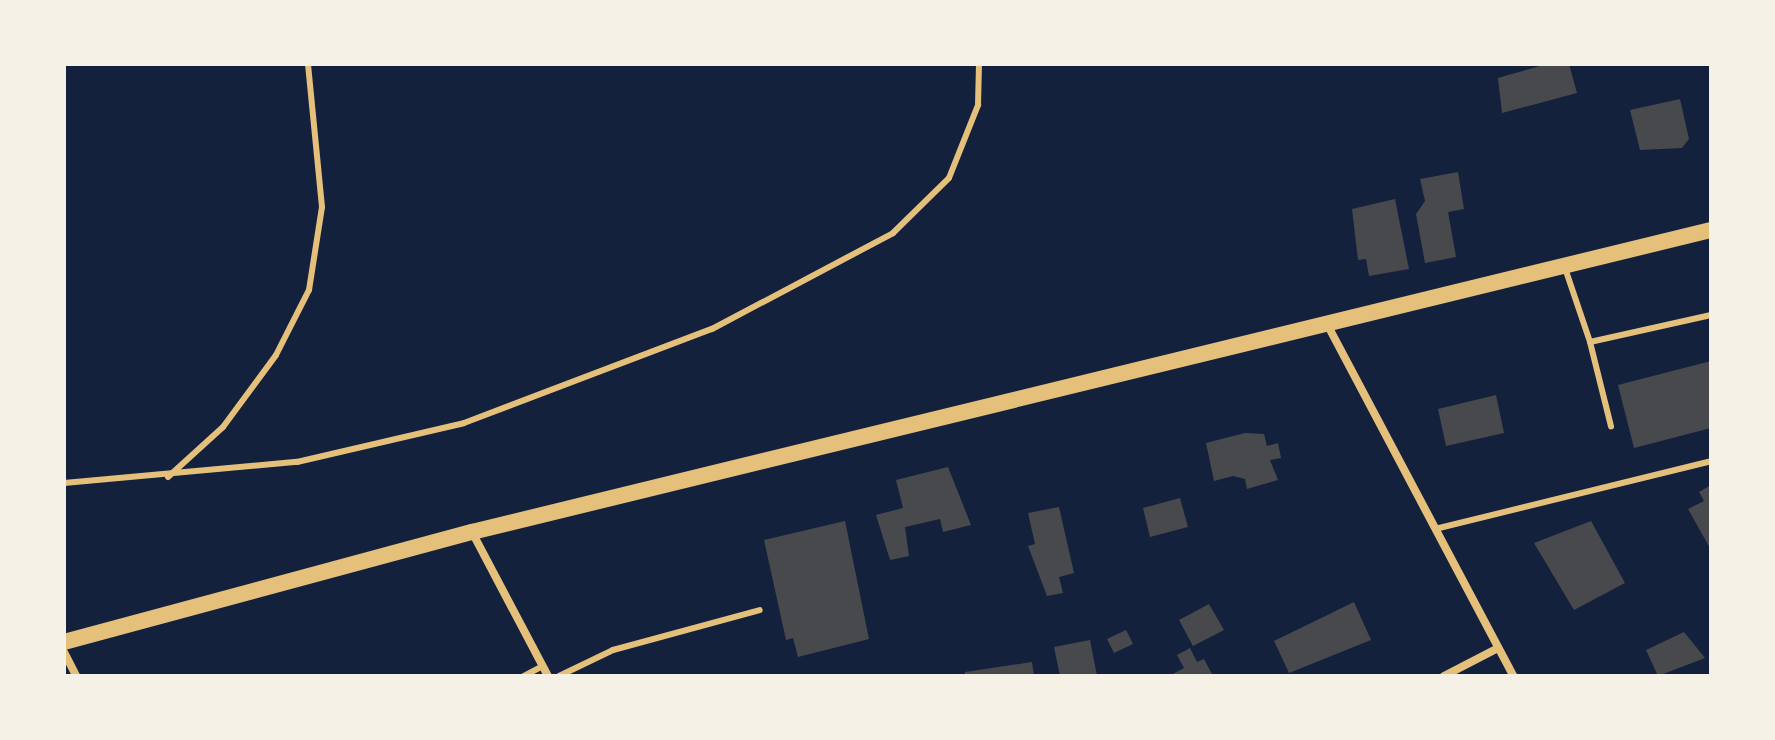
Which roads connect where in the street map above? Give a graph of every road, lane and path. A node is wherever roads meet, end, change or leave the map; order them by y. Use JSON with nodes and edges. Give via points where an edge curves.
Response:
{"nodes":[{"id":1,"x":308,"y":64,"type":"edge"},
{"id":2,"x":979,"y":64,"type":"edge"},
{"id":3,"x":1711,"y":230,"type":"edge"},
{"id":4,"x":1565,"y":268,"type":"junction"},
{"id":5,"x":1711,"y":315,"type":"edge"},
{"id":6,"x":1327,"y":324,"type":"junction"},
{"id":7,"x":1590,"y":342,"type":"junction"},
{"id":8,"x":1611,"y":426,"type":"dead end"},
{"id":9,"x":1711,"y":461,"type":"edge"},
{"id":10,"x":166,"y":479,"type":"junction"},
{"id":11,"x":64,"y":483,"type":"edge"},
{"id":12,"x":1435,"y":529,"type":"junction"},
{"id":13,"x":472,"y":532,"type":"junction"},
{"id":14,"x":760,"y":610,"type":"dead end"},
{"id":15,"x":64,"y":642,"type":"edge"},
{"id":16,"x":1498,"y":648,"type":"junction"},
{"id":17,"x":64,"y":652,"type":"edge"},
{"id":18,"x":543,"y":666,"type":"junction"},
{"id":19,"x":76,"y":676,"type":"edge"},
{"id":20,"x":524,"y":676,"type":"edge"},
{"id":21,"x":548,"y":676,"type":"edge"},
{"id":22,"x":559,"y":676,"type":"edge"},
{"id":23,"x":1444,"y":676,"type":"edge"},
{"id":24,"x":1513,"y":676,"type":"edge"}],
"edges":[{"from":1,"to":10,"type":"lane","via":[[322,207],[309,290],[276,355],[223,427]]},
{"from":2,"to":10,"type":"lane","via":[[978,105],[949,178],[893,233],[831,271],[712,329],[464,423],[297,462]]},
{"from":3,"to":4,"type":"main road"},
{"from":4,"to":6,"type":"main road"},
{"from":4,"to":7,"type":"lane"},
{"from":5,"to":7,"type":"lane"},
{"from":6,"to":12,"type":"street"},
{"from":6,"to":13,"type":"main road"},
{"from":7,"to":8,"type":"lane"},
{"from":9,"to":12,"type":"lane"},
{"from":10,"to":11,"type":"lane"},
{"from":12,"to":16,"type":"street"},
{"from":13,"to":15,"type":"main road"},
{"from":13,"to":18,"type":"street"},
{"from":14,"to":22,"type":"lane","via":[[613,650]]},
{"from":16,"to":23,"type":"street"},
{"from":16,"to":24,"type":"street"},
{"from":17,"to":19,"type":"street"},
{"from":18,"to":20,"type":"lane"},
{"from":18,"to":21,"type":"street"}]}
